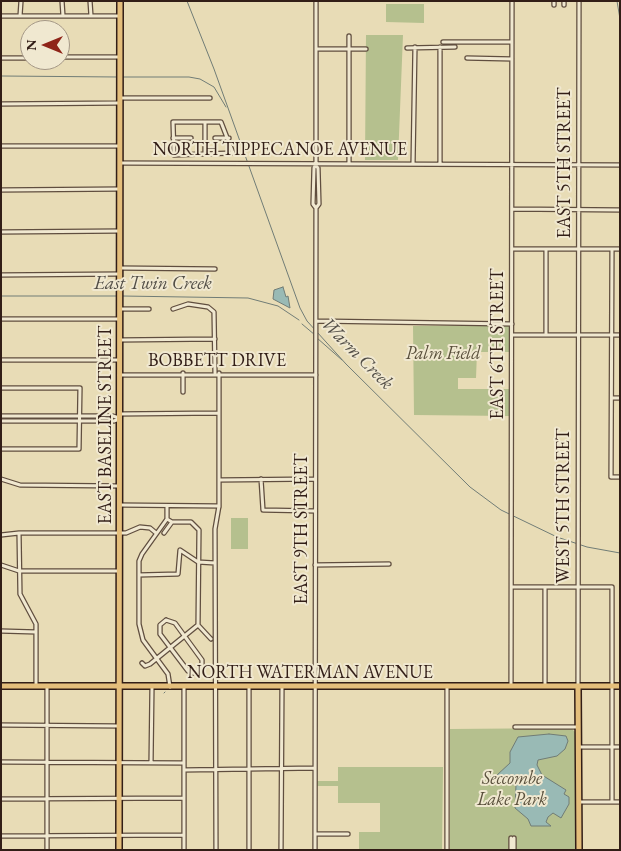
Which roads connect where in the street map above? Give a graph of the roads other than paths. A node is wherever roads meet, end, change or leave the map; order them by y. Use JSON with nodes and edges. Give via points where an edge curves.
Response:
{"nodes":[{"id":1,"x":21,"y":1,"type":"edge"},
{"id":2,"x":62,"y":1,"type":"edge"},
{"id":3,"x":90,"y":1,"type":"edge"},
{"id":4,"x":120,"y":1,"type":"edge"},
{"id":5,"x":316,"y":1,"type":"edge"},
{"id":6,"x":512,"y":1,"type":"edge"},
{"id":7,"x":579,"y":1,"type":"edge"},
{"id":8,"x":1,"y":16,"type":"edge"},
{"id":9,"x":20,"y":16,"type":"junction"},
{"id":10,"x":62,"y":16,"type":"junction"},
{"id":11,"x":91,"y":16,"type":"junction"},
{"id":12,"x":120,"y":16,"type":"junction"},
{"id":13,"x":349,"y":36,"type":"dead end"},
{"id":14,"x":443,"y":42,"type":"dead end"},
{"id":15,"x":512,"y":42,"type":"junction"},
{"id":16,"x":415,"y":47,"type":"junction"},
{"id":17,"x":440,"y":47,"type":"junction"},
{"id":18,"x":455,"y":47,"type":"dead end"},
{"id":19,"x":407,"y":48,"type":"dead end"},
{"id":20,"x":316,"y":49,"type":"junction"},
{"id":21,"x":349,"y":49,"type":"junction"},
{"id":22,"x":366,"y":49,"type":"dead end"},
{"id":23,"x":70,"y":57,"type":"edge"},
{"id":24,"x":120,"y":57,"type":"junction"},
{"id":25,"x":1,"y":58,"type":"edge"},
{"id":26,"x":20,"y":58,"type":"edge"},
{"id":27,"x":467,"y":58,"type":"dead end"},
{"id":28,"x":512,"y":59,"type":"junction"},
{"id":29,"x":210,"y":98,"type":"dead end"},
{"id":30,"x":119,"y":101,"type":"junction"},
{"id":31,"x":1,"y":104,"type":"edge"},
{"id":32,"x":205,"y":122,"type":"junction"},
{"id":33,"x":173,"y":138,"type":"junction"},
{"id":34,"x":191,"y":138,"type":"dead end"},
{"id":35,"x":215,"y":138,"type":"dead end"},
{"id":36,"x":229,"y":138,"type":"junction"},
{"id":37,"x":1,"y":146,"type":"edge"},
{"id":38,"x":119,"y":146,"type":"junction"},
{"id":39,"x":180,"y":154,"type":"junction"},
{"id":40,"x":206,"y":154,"type":"junction"},
{"id":41,"x":218,"y":154,"type":"junction"},
{"id":42,"x":119,"y":163,"type":"junction"},
{"id":43,"x":181,"y":163,"type":"junction"},
{"id":44,"x":218,"y":163,"type":"junction"},
{"id":45,"x":349,"y":164,"type":"junction"},
{"id":46,"x":412,"y":164,"type":"junction"},
{"id":47,"x":440,"y":164,"type":"junction"},
{"id":48,"x":316,"y":165,"type":"junction"},
{"id":49,"x":512,"y":165,"type":"junction"},
{"id":50,"x":579,"y":165,"type":"junction"},
{"id":51,"x":620,"y":165,"type":"edge"},
{"id":52,"x":120,"y":189,"type":"junction"},
{"id":53,"x":1,"y":190,"type":"edge"},
{"id":54,"x":512,"y":209,"type":"junction"},
{"id":55,"x":579,"y":209,"type":"junction"},
{"id":56,"x":620,"y":210,"type":"edge"},
{"id":57,"x":119,"y":231,"type":"junction"},
{"id":58,"x":1,"y":232,"type":"edge"},
{"id":59,"x":512,"y":249,"type":"junction"},
{"id":60,"x":546,"y":249,"type":"junction"},
{"id":61,"x":579,"y":249,"type":"junction"},
{"id":62,"x":612,"y":249,"type":"junction"},
{"id":63,"x":620,"y":250,"type":"edge"},
{"id":64,"x":215,"y":269,"type":"dead end"},
{"id":65,"x":119,"y":271,"type":"junction"},
{"id":66,"x":1,"y":275,"type":"edge"},
{"id":67,"x":119,"y":309,"type":"junction"},
{"id":68,"x":149,"y":309,"type":"dead end"},
{"id":69,"x":173,"y":309,"type":"dead end"},
{"id":70,"x":1,"y":319,"type":"edge"},
{"id":71,"x":119,"y":319,"type":"junction"},
{"id":72,"x":317,"y":322,"type":"junction"},
{"id":73,"x":512,"y":324,"type":"junction"},
{"id":74,"x":579,"y":325,"type":"joint"},
{"id":75,"x":512,"y":335,"type":"junction"},
{"id":76,"x":546,"y":335,"type":"junction"},
{"id":77,"x":579,"y":335,"type":"junction"},
{"id":78,"x":612,"y":335,"type":"junction"},
{"id":79,"x":620,"y":335,"type":"edge"},
{"id":80,"x":215,"y":339,"type":"junction"},
{"id":81,"x":119,"y":340,"type":"junction"},
{"id":82,"x":1,"y":360,"type":"edge"},
{"id":83,"x":119,"y":360,"type":"junction"},
{"id":84,"x":183,"y":373,"type":"junction"},
{"id":85,"x":217,"y":373,"type":"junction"},
{"id":86,"x":119,"y":374,"type":"junction"},
{"id":87,"x":316,"y":375,"type":"junction"},
{"id":88,"x":1,"y":388,"type":"edge"},
{"id":89,"x":183,"y":392,"type":"dead end"},
{"id":90,"x":612,"y":398,"type":"junction"},
{"id":91,"x":620,"y":398,"type":"edge"},
{"id":92,"x":219,"y":413,"type":"junction"},
{"id":93,"x":1,"y":416,"type":"edge"},
{"id":94,"x":22,"y":416,"type":"junction"},
{"id":95,"x":80,"y":416,"type":"junction"},
{"id":96,"x":119,"y":416,"type":"junction"},
{"id":97,"x":1,"y":421,"type":"edge"},
{"id":98,"x":22,"y":421,"type":"junction"},
{"id":99,"x":80,"y":421,"type":"junction"},
{"id":100,"x":1,"y":449,"type":"edge"},
{"id":101,"x":620,"y":477,"type":"edge"},
{"id":102,"x":1,"y":479,"type":"edge"},
{"id":103,"x":315,"y":479,"type":"junction"},
{"id":104,"x":220,"y":480,"type":"junction"},
{"id":105,"x":262,"y":480,"type":"junction"},
{"id":106,"x":119,"y":486,"type":"junction"},
{"id":107,"x":119,"y":505,"type":"junction"},
{"id":108,"x":167,"y":506,"type":"junction"},
{"id":109,"x":219,"y":506,"type":"junction"},
{"id":110,"x":315,"y":511,"type":"junction"},
{"id":111,"x":167,"y":519,"type":"junction"},
{"id":112,"x":172,"y":522,"type":"junction"},
{"id":113,"x":19,"y":533,"type":"junction"},
{"id":114,"x":119,"y":533,"type":"junction"},
{"id":115,"x":156,"y":533,"type":"junction"},
{"id":116,"x":164,"y":533,"type":"dead end"},
{"id":117,"x":1,"y":535,"type":"edge"},
{"id":118,"x":198,"y":562,"type":"junction"},
{"id":119,"x":215,"y":563,"type":"junction"},
{"id":120,"x":389,"y":564,"type":"dead end"},
{"id":121,"x":1,"y":565,"type":"edge"},
{"id":122,"x":315,"y":565,"type":"junction"},
{"id":123,"x":19,"y":571,"type":"junction"},
{"id":124,"x":119,"y":571,"type":"junction"},
{"id":125,"x":139,"y":575,"type":"junction"},
{"id":126,"x":512,"y":587,"type":"junction"},
{"id":127,"x":545,"y":587,"type":"junction"},
{"id":128,"x":578,"y":587,"type":"junction"},
{"id":129,"x":198,"y":625,"type":"junction"},
{"id":130,"x":1,"y":631,"type":"edge"},
{"id":131,"x":36,"y":632,"type":"junction"},
{"id":132,"x":185,"y":637,"type":"junction"},
{"id":133,"x":211,"y":639,"type":"dead end"},
{"id":134,"x":171,"y":648,"type":"junction"},
{"id":135,"x":157,"y":659,"type":"junction"},
{"id":136,"x":143,"y":664,"type":"dead end"},
{"id":137,"x":1,"y":686,"type":"edge"},
{"id":138,"x":36,"y":686,"type":"junction"},
{"id":139,"x":47,"y":686,"type":"junction"},
{"id":140,"x":170,"y":686,"type":"junction"},
{"id":141,"x":184,"y":686,"type":"junction"},
{"id":142,"x":216,"y":686,"type":"junction"},
{"id":143,"x":315,"y":686,"type":"junction"},
{"id":144,"x":447,"y":686,"type":"junction"},
{"id":145,"x":511,"y":686,"type":"junction"},
{"id":146,"x":545,"y":686,"type":"junction"},
{"id":147,"x":578,"y":686,"type":"junction"},
{"id":148,"x":611,"y":686,"type":"junction"},
{"id":149,"x":620,"y":686,"type":"edge"},
{"id":150,"x":119,"y":687,"type":"junction"},
{"id":151,"x":152,"y":687,"type":"junction"},
{"id":152,"x":249,"y":687,"type":"junction"},
{"id":153,"x":282,"y":687,"type":"junction"},
{"id":154,"x":1,"y":725,"type":"edge"},
{"id":155,"x":47,"y":725,"type":"junction"},
{"id":156,"x":119,"y":726,"type":"junction"},
{"id":157,"x":515,"y":726,"type":"dead end"},
{"id":158,"x":578,"y":727,"type":"junction"},
{"id":159,"x":578,"y":747,"type":"junction"},
{"id":160,"x":612,"y":747,"type":"junction"},
{"id":161,"x":620,"y":747,"type":"edge"},
{"id":162,"x":1,"y":762,"type":"edge"},
{"id":163,"x":47,"y":762,"type":"junction"},
{"id":164,"x":119,"y":763,"type":"junction"},
{"id":165,"x":151,"y":763,"type":"junction"},
{"id":166,"x":184,"y":763,"type":"junction"},
{"id":167,"x":249,"y":768,"type":"junction"},
{"id":168,"x":281,"y":768,"type":"junction"},
{"id":169,"x":315,"y":768,"type":"junction"},
{"id":170,"x":184,"y":770,"type":"junction"},
{"id":171,"x":216,"y":770,"type":"junction"},
{"id":172,"x":184,"y":798,"type":"junction"},
{"id":173,"x":1,"y":799,"type":"edge"},
{"id":174,"x":47,"y":799,"type":"junction"},
{"id":175,"x":119,"y":799,"type":"junction"},
{"id":176,"x":578,"y":802,"type":"junction"},
{"id":177,"x":612,"y":802,"type":"junction"},
{"id":178,"x":620,"y":802,"type":"edge"},
{"id":179,"x":315,"y":834,"type":"junction"},
{"id":180,"x":348,"y":834,"type":"dead end"},
{"id":181,"x":47,"y":835,"type":"junction"},
{"id":182,"x":1,"y":836,"type":"edge"},
{"id":183,"x":119,"y":836,"type":"junction"},
{"id":184,"x":184,"y":836,"type":"junction"},
{"id":185,"x":512,"y":838,"type":"dead end"},
{"id":186,"x":47,"y":850,"type":"edge"},
{"id":187,"x":119,"y":850,"type":"edge"},
{"id":188,"x":184,"y":850,"type":"edge"},
{"id":189,"x":216,"y":850,"type":"edge"},
{"id":190,"x":248,"y":850,"type":"edge"},
{"id":191,"x":282,"y":850,"type":"edge"},
{"id":192,"x":314,"y":850,"type":"edge"},
{"id":193,"x":447,"y":850,"type":"edge"},
{"id":194,"x":512,"y":850,"type":"edge"},
{"id":195,"x":579,"y":850,"type":"edge"}],
"edges":[{"from":1,"to":9,"type":"street"},
{"from":2,"to":10,"type":"street"},
{"from":3,"to":11,"type":"street"},
{"from":4,"to":12,"type":"main road","name":"EAST BASELINE STREET"},
{"from":5,"to":20,"type":"street","name":"EAST 9TH STREET"},
{"from":6,"to":15,"type":"street","name":"EAST 6TH STREET"},
{"from":7,"to":50,"type":"street","name":"EAST 5TH STREET"},
{"from":8,"to":9,"type":"street"},
{"from":9,"to":10,"type":"street"},
{"from":10,"to":11,"type":"street"},
{"from":11,"to":12,"type":"street"},
{"from":12,"to":24,"type":"main road","name":"EAST BASELINE STREET"},
{"from":13,"to":21,"type":"street"},
{"from":14,"to":15,"type":"street"},
{"from":15,"to":28,"type":"street","name":"EAST 6TH STREET"},
{"from":16,"to":17,"type":"street"},
{"from":16,"to":19,"type":"street"},
{"from":16,"to":46,"type":"street"},
{"from":17,"to":18,"type":"street"},
{"from":17,"to":47,"type":"street"},
{"from":20,"to":21,"type":"street"},
{"from":20,"to":48,"type":"street","name":"EAST 9TH STREET"},
{"from":21,"to":22,"type":"street"},
{"from":21,"to":45,"type":"street"},
{"from":23,"to":24,"type":"street"},
{"from":24,"to":30,"type":"main road","name":"EAST BASELINE STREET"},
{"from":25,"to":26,"type":"street"},
{"from":27,"to":28,"type":"street"},
{"from":28,"to":49,"type":"street","name":"EAST 6TH STREET"},
{"from":29,"to":30,"type":"street"},
{"from":30,"to":31,"type":"street"},
{"from":30,"to":38,"type":"main road","name":"EAST BASELINE STREET"},
{"from":32,"to":33,"type":"street","via":[[173,122]]},
{"from":32,"to":36,"type":"street","via":[[223,123]]},
{"from":32,"to":40,"type":"street"},
{"from":33,"to":34,"type":"street"},
{"from":33,"to":39,"type":"street","via":[[174,155]]},
{"from":35,"to":36,"type":"street"},
{"from":36,"to":41,"type":"street","via":[[233,153]]},
{"from":37,"to":38,"type":"street"},
{"from":38,"to":42,"type":"main road","name":"EAST BASELINE STREET"},
{"from":39,"to":40,"type":"street"},
{"from":39,"to":43,"type":"street"},
{"from":40,"to":41,"type":"street"},
{"from":41,"to":44,"type":"street"},
{"from":42,"to":43,"type":"street","name":"NORTH TIPPECANOE AVENUE"},
{"from":42,"to":52,"type":"main road","name":"EAST BASELINE STREET"},
{"from":43,"to":44,"type":"street","name":"NORTH TIPPECANOE AVENUE"},
{"from":44,"to":48,"type":"street","name":"NORTH TIPPECANOE AVENUE"},
{"from":45,"to":46,"type":"street","name":"NORTH TIPPECANOE AVENUE"},
{"from":45,"to":48,"type":"street","name":"NORTH TIPPECANOE AVENUE"},
{"from":46,"to":47,"type":"street","name":"NORTH TIPPECANOE AVENUE"},
{"from":47,"to":49,"type":"street","name":"NORTH TIPPECANOE AVENUE"},
{"from":48,"to":72,"type":"street","name":"EAST 9TH STREET","via":[[313,204],[316,208]]},
{"from":49,"to":50,"type":"street","name":"NORTH TIPPECANOE AVENUE"},
{"from":49,"to":54,"type":"street","name":"EAST 6TH STREET"},
{"from":50,"to":51,"type":"street","name":"NORTH TIPPECANOE AVENUE"},
{"from":50,"to":55,"type":"street","name":"EAST 5TH STREET"},
{"from":52,"to":53,"type":"street"},
{"from":52,"to":57,"type":"main road","name":"EAST BASELINE STREET"},
{"from":54,"to":55,"type":"street"},
{"from":54,"to":59,"type":"street","name":"EAST 6TH STREET"},
{"from":55,"to":56,"type":"street"},
{"from":55,"to":61,"type":"street","name":"EAST 5TH STREET"},
{"from":57,"to":58,"type":"street"},
{"from":57,"to":65,"type":"main road","name":"EAST BASELINE STREET"},
{"from":59,"to":60,"type":"street"},
{"from":59,"to":73,"type":"street","name":"EAST 6TH STREET"},
{"from":60,"to":61,"type":"street"},
{"from":60,"to":76,"type":"street"},
{"from":61,"to":62,"type":"street"},
{"from":61,"to":74,"type":"street","name":"EAST 5TH STREET"},
{"from":62,"to":63,"type":"street"},
{"from":62,"to":78,"type":"street"},
{"from":64,"to":65,"type":"street"},
{"from":65,"to":66,"type":"street"},
{"from":65,"to":67,"type":"main road","name":"EAST BASELINE STREET"},
{"from":67,"to":68,"type":"street"},
{"from":67,"to":71,"type":"main road","name":"EAST BASELINE STREET"},
{"from":69,"to":80,"type":"street","via":[[188,304],[212,309]]},
{"from":70,"to":71,"type":"street"},
{"from":71,"to":81,"type":"main road","name":"EAST BASELINE STREET"},
{"from":72,"to":73,"type":"street"},
{"from":72,"to":87,"type":"street","name":"EAST 9TH STREET"},
{"from":73,"to":75,"type":"street","name":"EAST 6TH STREET"},
{"from":74,"to":77,"type":"street","name":"WEST 5TH STREET"},
{"from":75,"to":76,"type":"street"},
{"from":75,"to":126,"type":"street","name":"EAST 6TH STREET"},
{"from":76,"to":77,"type":"street"},
{"from":77,"to":78,"type":"street"},
{"from":77,"to":128,"type":"street","name":"WEST 5TH STREET"},
{"from":78,"to":79,"type":"street"},
{"from":78,"to":90,"type":"street"},
{"from":80,"to":81,"type":"street"},
{"from":80,"to":85,"type":"street"},
{"from":81,"to":83,"type":"main road","name":"EAST BASELINE STREET"},
{"from":82,"to":83,"type":"street"},
{"from":83,"to":86,"type":"main road","name":"EAST BASELINE STREET"},
{"from":84,"to":85,"type":"street","name":"BOBBETT DRIVE"},
{"from":84,"to":86,"type":"street","name":"BOBBETT DRIVE"},
{"from":84,"to":89,"type":"street"},
{"from":85,"to":87,"type":"street","name":"BOBBETT DRIVE"},
{"from":85,"to":92,"type":"street"},
{"from":86,"to":96,"type":"main road","name":"EAST BASELINE STREET"},
{"from":87,"to":103,"type":"street","name":"EAST 9TH STREET"},
{"from":88,"to":95,"type":"street","via":[[80,388]]},
{"from":90,"to":91,"type":"street"},
{"from":90,"to":101,"type":"street","via":[[611,477]]},
{"from":92,"to":96,"type":"street"},
{"from":92,"to":104,"type":"street"},
{"from":93,"to":94,"type":"street"},
{"from":94,"to":95,"type":"street"},
{"from":94,"to":98,"type":"street"},
{"from":95,"to":96,"type":"street"},
{"from":95,"to":99,"type":"street"},
{"from":96,"to":99,"type":"street","via":[[114,421]]},
{"from":96,"to":106,"type":"main road","name":"EAST BASELINE STREET"},
{"from":97,"to":98,"type":"street"},
{"from":98,"to":99,"type":"street"},
{"from":99,"to":100,"type":"street","via":[[80,449]]},
{"from":102,"to":106,"type":"street","via":[[20,485]]},
{"from":103,"to":105,"type":"street"},
{"from":103,"to":110,"type":"street","name":"EAST 9TH STREET"},
{"from":104,"to":105,"type":"street"},
{"from":104,"to":109,"type":"street"},
{"from":105,"to":110,"type":"street","via":[[263,510]]},
{"from":106,"to":107,"type":"main road","name":"EAST BASELINE STREET"},
{"from":107,"to":108,"type":"street"},
{"from":107,"to":114,"type":"main road","name":"EAST BASELINE STREET"},
{"from":108,"to":109,"type":"street"},
{"from":108,"to":111,"type":"street"},
{"from":109,"to":119,"type":"street"},
{"from":110,"to":122,"type":"street","name":"EAST 9TH STREET"},
{"from":111,"to":112,"type":"street"},
{"from":111,"to":115,"type":"street"},
{"from":112,"to":116,"type":"street"},
{"from":112,"to":118,"type":"street","via":[[188,522],[198,528]]},
{"from":113,"to":114,"type":"street"},
{"from":113,"to":117,"type":"street"},
{"from":113,"to":123,"type":"street"},
{"from":114,"to":115,"type":"street","via":[[140,527]]},
{"from":114,"to":124,"type":"main road","name":"EAST BASELINE STREET"},
{"from":115,"to":125,"type":"street","via":[[142,554]]},
{"from":118,"to":119,"type":"street"},
{"from":118,"to":125,"type":"street","via":[[180,550],[178,574]]},
{"from":118,"to":129,"type":"street"},
{"from":119,"to":142,"type":"street"},
{"from":120,"to":122,"type":"street"},
{"from":121,"to":123,"type":"street"},
{"from":122,"to":143,"type":"street","name":"EAST 9TH STREET"},
{"from":123,"to":124,"type":"street"},
{"from":123,"to":131,"type":"street","via":[[20,594],[35,620]]},
{"from":124,"to":150,"type":"main road","name":"EAST BASELINE STREET"},
{"from":125,"to":135,"type":"street","via":[[140,632]]},
{"from":126,"to":127,"type":"street"},
{"from":126,"to":145,"type":"street","name":"EAST 6TH STREET"},
{"from":127,"to":128,"type":"street"},
{"from":127,"to":146,"type":"street"},
{"from":128,"to":147,"type":"street","name":"WEST 5TH STREET"},
{"from":128,"to":148,"type":"street","via":[[612,587]]},
{"from":129,"to":132,"type":"street"},
{"from":129,"to":133,"type":"street"},
{"from":130,"to":131,"type":"street"},
{"from":131,"to":138,"type":"street"},
{"from":132,"to":134,"type":"street"},
{"from":132,"to":134,"type":"street","via":[[172,622],[162,622],[160,633]]},
{"from":132,"to":134,"type":"street","via":[[202,661],[199,672],[188,671]]},
{"from":134,"to":135,"type":"street"},
{"from":135,"to":136,"type":"street","via":[[148,666]]},
{"from":135,"to":140,"type":"street","via":[[169,677]]},
{"from":137,"to":138,"type":"main road","name":"NORTH WATERMAN AVENUE"},
{"from":138,"to":139,"type":"main road","name":"NORTH WATERMAN AVENUE"},
{"from":139,"to":150,"type":"main road","name":"NORTH WATERMAN AVENUE"},
{"from":139,"to":155,"type":"street"},
{"from":140,"to":141,"type":"main road","name":"NORTH WATERMAN AVENUE"},
{"from":140,"to":151,"type":"main road","name":"NORTH WATERMAN AVENUE"},
{"from":141,"to":142,"type":"main road","name":"NORTH WATERMAN AVENUE"},
{"from":141,"to":166,"type":"street"},
{"from":142,"to":152,"type":"main road","name":"NORTH WATERMAN AVENUE"},
{"from":142,"to":171,"type":"street"},
{"from":143,"to":144,"type":"main road","name":"NORTH WATERMAN AVENUE"},
{"from":143,"to":153,"type":"main road","name":"NORTH WATERMAN AVENUE"},
{"from":143,"to":169,"type":"street","name":"EAST 9TH STREET"},
{"from":144,"to":145,"type":"main road","name":"NORTH WATERMAN AVENUE"},
{"from":144,"to":193,"type":"street"},
{"from":145,"to":146,"type":"main road","name":"NORTH WATERMAN AVENUE"},
{"from":146,"to":147,"type":"main road","name":"NORTH WATERMAN AVENUE"},
{"from":147,"to":148,"type":"main road","name":"NORTH WATERMAN AVENUE"},
{"from":147,"to":158,"type":"main road"},
{"from":148,"to":149,"type":"main road","name":"NORTH WATERMAN AVENUE"},
{"from":148,"to":160,"type":"street"},
{"from":150,"to":151,"type":"main road","name":"NORTH WATERMAN AVENUE"},
{"from":150,"to":156,"type":"main road","name":"EAST BASELINE STREET"},
{"from":151,"to":165,"type":"street"},
{"from":152,"to":153,"type":"main road","name":"NORTH WATERMAN AVENUE"},
{"from":152,"to":167,"type":"street"},
{"from":153,"to":168,"type":"street"},
{"from":154,"to":155,"type":"street"},
{"from":155,"to":156,"type":"street"},
{"from":155,"to":163,"type":"street"},
{"from":156,"to":164,"type":"main road","name":"EAST BASELINE STREET"},
{"from":157,"to":158,"type":"street"},
{"from":158,"to":159,"type":"main road"},
{"from":159,"to":160,"type":"street"},
{"from":159,"to":176,"type":"main road"},
{"from":160,"to":161,"type":"street"},
{"from":160,"to":177,"type":"street"},
{"from":162,"to":163,"type":"street"},
{"from":163,"to":164,"type":"street"},
{"from":163,"to":174,"type":"street"},
{"from":164,"to":165,"type":"street"},
{"from":164,"to":175,"type":"main road","name":"EAST BASELINE STREET"},
{"from":165,"to":166,"type":"street"},
{"from":166,"to":170,"type":"street"},
{"from":167,"to":168,"type":"street"},
{"from":167,"to":171,"type":"street"},
{"from":167,"to":190,"type":"street"},
{"from":168,"to":169,"type":"street"},
{"from":168,"to":191,"type":"street"},
{"from":169,"to":179,"type":"street","name":"EAST 9TH STREET"},
{"from":170,"to":171,"type":"street"},
{"from":170,"to":172,"type":"street"},
{"from":171,"to":189,"type":"street"},
{"from":172,"to":175,"type":"street"},
{"from":172,"to":184,"type":"street"},
{"from":173,"to":174,"type":"street"},
{"from":174,"to":175,"type":"street"},
{"from":174,"to":181,"type":"street"},
{"from":175,"to":183,"type":"main road","name":"EAST BASELINE STREET"},
{"from":176,"to":177,"type":"street"},
{"from":176,"to":195,"type":"main road"},
{"from":177,"to":178,"type":"street"},
{"from":179,"to":180,"type":"street"},
{"from":179,"to":192,"type":"street","name":"EAST 9TH STREET"},
{"from":181,"to":182,"type":"street"},
{"from":181,"to":183,"type":"street"},
{"from":181,"to":186,"type":"street"},
{"from":183,"to":184,"type":"street"},
{"from":183,"to":187,"type":"main road","name":"EAST BASELINE STREET"},
{"from":184,"to":188,"type":"street"},
{"from":185,"to":194,"type":"street"}]}
